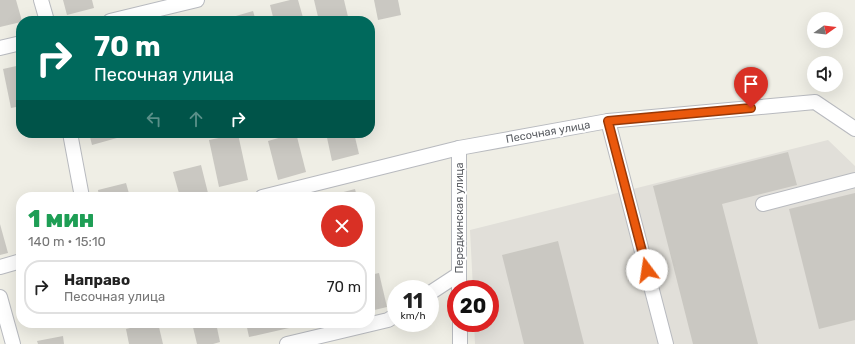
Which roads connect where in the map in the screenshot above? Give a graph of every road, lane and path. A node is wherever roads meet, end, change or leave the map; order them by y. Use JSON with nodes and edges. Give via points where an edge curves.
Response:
{"nodes":[{"id":1,"x":41,"y":0,"type":"edge"},
{"id":2,"x":197,"y":0,"type":"edge"},
{"id":3,"x":46,"y":16,"type":"edge"},
{"id":4,"x":131,"y":16,"type":"edge"},
{"id":5,"x":16,"y":44,"type":"edge"},
{"id":6,"x":0,"y":48,"type":"edge"},
{"id":7,"x":608,"y":121,"type":"junction"},
{"id":8,"x":855,"y":129,"type":"edge"},
{"id":9,"x":71,"y":138,"type":"edge"},
{"id":10,"x":459,"y":148,"type":"junction"},
{"id":11,"x":855,"y":180,"type":"edge"},
{"id":12,"x":81,"y":192,"type":"edge"},
{"id":13,"x":282,"y":192,"type":"edge"},
{"id":14,"x":763,"y":204,"type":"dead end"},
{"id":15,"x":16,"y":262,"type":"edge"},
{"id":16,"x":0,"y":266,"type":"edge"},
{"id":17,"x":459,"y":274,"type":"junction"},
{"id":18,"x":459,"y":280,"type":"edge"},
{"id":19,"x":439,"y":287,"type":"edge"},
{"id":20,"x":0,"y":296,"type":"edge"},
{"id":21,"x":387,"y":320,"type":"edge"},
{"id":22,"x":375,"y":323,"type":"edge"},
{"id":23,"x":354,"y":328,"type":"edge"},
{"id":24,"x":460,"y":332,"type":"edge"},
{"id":25,"x":13,"y":344,"type":"edge"},
{"id":26,"x":287,"y":344,"type":"edge"},
{"id":27,"x":460,"y":344,"type":"edge"},
{"id":28,"x":666,"y":344,"type":"edge"}],
"edges":[{"from":1,"to":3,"type":"street"},
{"from":2,"to":4,"type":"street"},
{"from":5,"to":6,"type":"street"},
{"from":7,"to":8,"type":"street","name":"Песочная улица","via":[[815,102]]},
{"from":7,"to":10,"type":"street","name":"Песочная улица"},
{"from":7,"to":28,"type":"street"},
{"from":9,"to":12,"type":"street"},
{"from":10,"to":13,"type":"street","name":"Песочная улица"},
{"from":10,"to":17,"type":"street","name":"Передкинская улица"},
{"from":11,"to":14,"type":"street"},
{"from":15,"to":16,"type":"street"},
{"from":17,"to":18,"type":"street","name":"Передкинская улица"},
{"from":17,"to":19,"type":"street"},
{"from":20,"to":25,"type":"street"},
{"from":21,"to":22,"type":"street"},
{"from":23,"to":26,"type":"street"},
{"from":24,"to":27,"type":"street"}]}
